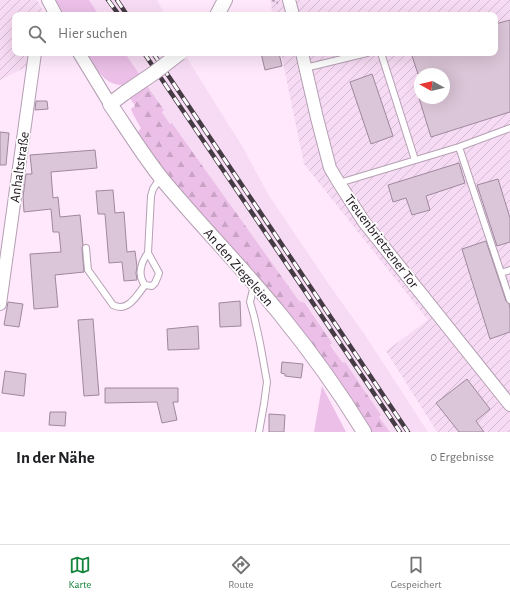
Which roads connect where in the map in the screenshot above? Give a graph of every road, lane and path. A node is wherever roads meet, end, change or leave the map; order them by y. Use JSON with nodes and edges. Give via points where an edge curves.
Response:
{"nodes":[{"id":1,"x":48,"y":0,"type":"edge"},
{"id":2,"x":225,"y":0,"type":"edge"},
{"id":3,"x":289,"y":0,"type":"edge"},
{"id":4,"x":54,"y":12,"type":"edge"},
{"id":5,"x":219,"y":12,"type":"edge"},
{"id":6,"x":292,"y":12,"type":"edge"},
{"id":7,"x":35,"y":56,"type":"edge"},
{"id":8,"x":81,"y":56,"type":"edge"},
{"id":9,"x":176,"y":56,"type":"edge"},
{"id":10,"x":303,"y":56,"type":"edge"},
{"id":11,"x":355,"y":56,"type":"edge"},
{"id":12,"x":383,"y":56,"type":"edge"},
{"id":13,"x":305,"y":68,"type":"junction"},
{"id":14,"x":110,"y":104,"type":"junction"},
{"id":15,"x":510,"y":128,"type":"edge"},
{"id":16,"x":459,"y":147,"type":"junction"},
{"id":17,"x":415,"y":160,"type":"junction"},
{"id":18,"x":161,"y":178,"type":"junction"},
{"id":19,"x":339,"y":183,"type":"junction"},
{"id":20,"x":86,"y":248,"type":"dead end"},
{"id":21,"x":148,"y":253,"type":"junction"},
{"id":22,"x":510,"y":270,"type":"edge"},
{"id":23,"x":501,"y":273,"type":"junction"},
{"id":24,"x":254,"y":284,"type":"junction"},
{"id":25,"x":145,"y":285,"type":"junction"},
{"id":26,"x":510,"y":300,"type":"edge"},
{"id":27,"x":0,"y":304,"type":"edge"},
{"id":28,"x":510,"y":405,"type":"edge"},
{"id":29,"x":259,"y":432,"type":"edge"},
{"id":30,"x":364,"y":432,"type":"edge"}],
"edges":[{"from":1,"to":4,"type":"street"},
{"from":2,"to":5,"type":"street"},
{"from":3,"to":6,"type":"street"},
{"from":7,"to":27,"type":"street","name":"Anhaltstraße"},
{"from":8,"to":14,"type":"street"},
{"from":9,"to":14,"type":"street","bridge":true},
{"from":10,"to":13,"type":"street","name":"Treuenbrietzener Tor"},
{"from":11,"to":13,"type":"lane"},
{"from":12,"to":17,"type":"lane"},
{"from":13,"to":19,"type":"street","name":"Treuenbrietzener Tor","via":[[330,168]]},
{"from":14,"to":18,"type":"street","name":"An den Ziegeleien"},
{"from":15,"to":16,"type":"lane"},
{"from":16,"to":17,"type":"lane"},
{"from":16,"to":23,"type":"lane"},
{"from":17,"to":19,"type":"lane"},
{"from":18,"to":21,"type":"lane","via":[[151,192]]},
{"from":18,"to":24,"type":"street","name":"An den Ziegeleien"},
{"from":19,"to":28,"type":"street","name":"Treuenbrietzener Tor","via":[[364,222]]},
{"from":20,"to":25,"type":"lane","via":[[88,270],[113,305],[127,306]]},
{"from":21,"to":25,"type":"lane","via":[[141,264]]},
{"from":21,"to":25,"type":"lane","via":[[159,272],[152,286]]},
{"from":22,"to":23,"type":"lane"},
{"from":23,"to":26,"type":"lane"},
{"from":24,"to":29,"type":"lane","via":[[250,302],[266,382]]},
{"from":24,"to":30,"type":"street","name":"An den Ziegeleien","via":[[300,340]]}]}
